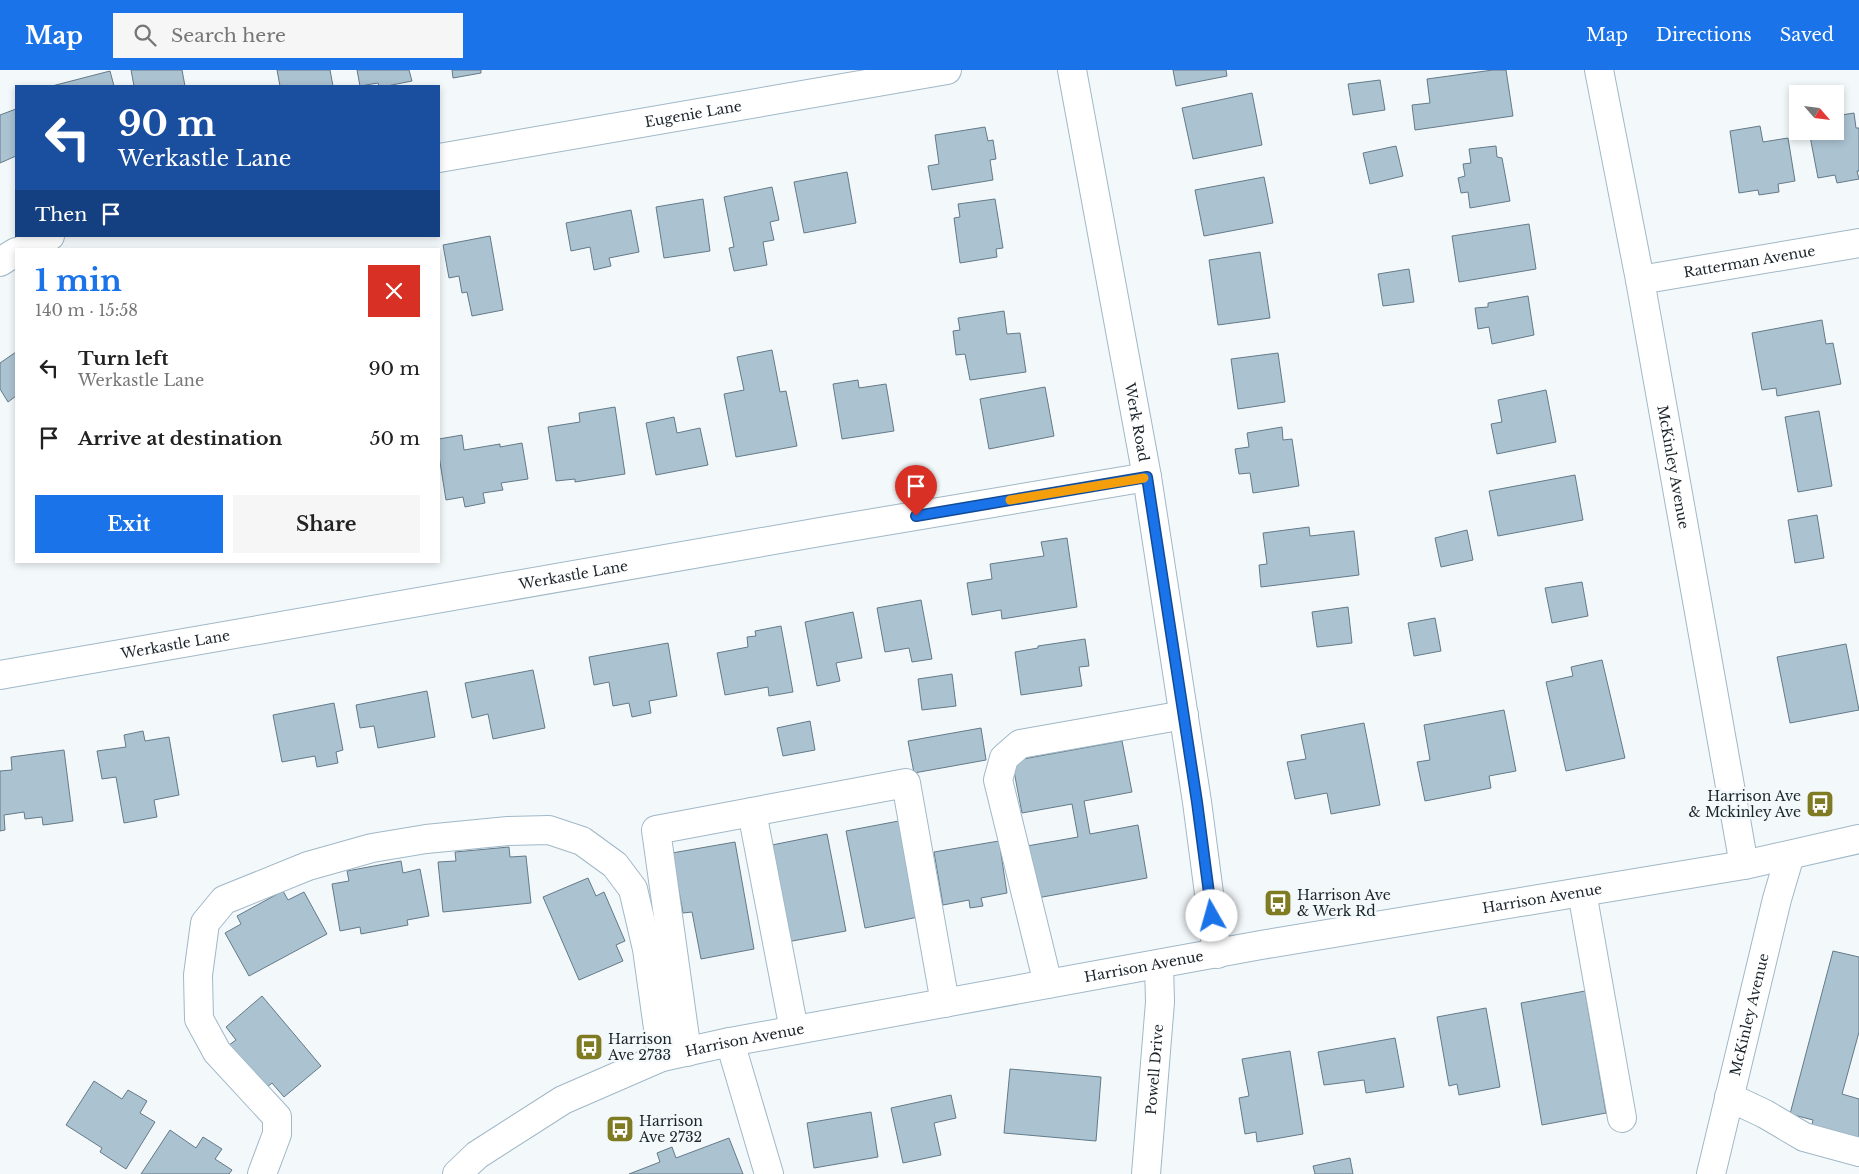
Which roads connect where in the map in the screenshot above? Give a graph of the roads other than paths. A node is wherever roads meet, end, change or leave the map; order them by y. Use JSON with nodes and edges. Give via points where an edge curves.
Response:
{"nodes":[{"id":1,"x":947,"y":70,"type":"edge"},
{"id":2,"x":1072,"y":70,"type":"edge"},
{"id":3,"x":1599,"y":70,"type":"edge"},
{"id":4,"x":440,"y":158,"type":"edge"},
{"id":5,"x":48,"y":237,"type":"edge"},
{"id":6,"x":1859,"y":242,"type":"edge"},
{"id":7,"x":26,"y":248,"type":"edge"},
{"id":8,"x":15,"y":253,"type":"edge"},
{"id":9,"x":0,"y":262,"type":"edge"},
{"id":10,"x":1640,"y":280,"type":"junction"},
{"id":11,"x":1147,"y":477,"type":"junction"},
{"id":12,"x":0,"y":675,"type":"edge"},
{"id":13,"x":1184,"y":715,"type":"junction"},
{"id":14,"x":752,"y":812,"type":"junction"},
{"id":15,"x":1859,"y":839,"type":"edge"},
{"id":16,"x":1790,"y":855,"type":"junction"},
{"id":17,"x":1744,"y":865,"type":"junction"},
{"id":18,"x":1582,"y":892,"type":"junction"},
{"id":19,"x":1217,"y":954,"type":"junction"},
{"id":20,"x":1159,"y":964,"type":"junction"},
{"id":21,"x":1048,"y":984,"type":"junction"},
{"id":22,"x":945,"y":1003,"type":"junction"},
{"id":23,"x":794,"y":1030,"type":"junction"},
{"id":24,"x":730,"y":1042,"type":"junction"},
{"id":25,"x":674,"y":1054,"type":"junction"},
{"id":26,"x":1729,"y":1097,"type":"junction"},
{"id":27,"x":1622,"y":1118,"type":"dead end"},
{"id":28,"x":1859,"y":1152,"type":"edge"},
{"id":29,"x":262,"y":1174,"type":"edge"},
{"id":30,"x":457,"y":1174,"type":"edge"},
{"id":31,"x":769,"y":1174,"type":"edge"},
{"id":32,"x":1146,"y":1174,"type":"edge"},
{"id":33,"x":1711,"y":1174,"type":"edge"}],
"edges":[{"from":1,"to":4,"type":"street","name":"Eugenie Lane"},
{"from":2,"to":11,"type":"street","name":"Werk Road"},
{"from":3,"to":10,"type":"street","name":"McKinley Avenue"},
{"from":5,"to":7,"type":"street"},
{"from":6,"to":10,"type":"street","name":"Ratterman Avenue"},
{"from":8,"to":9,"type":"street"},
{"from":10,"to":17,"type":"street","name":"McKinley Avenue"},
{"from":11,"to":12,"type":"street","name":"Werkastle Lane"},
{"from":11,"to":13,"type":"street","name":"Werk Road"},
{"from":13,"to":19,"type":"street","name":"Werk Road"},
{"from":13,"to":21,"type":"street","via":[[1020,744],[1004,758],[998,780]]},
{"from":14,"to":22,"type":"street","via":[[906,783]]},
{"from":14,"to":23,"type":"street"},
{"from":14,"to":25,"type":"street","via":[[656,830]]},
{"from":15,"to":16,"type":"street","name":"Harrison Avenue"},
{"from":16,"to":17,"type":"street","name":"Harrison Avenue"},
{"from":16,"to":26,"type":"street","name":"McKinley Avenue","via":[[1776,899]]},
{"from":17,"to":18,"type":"street","name":"Harrison Avenue"},
{"from":18,"to":19,"type":"street","name":"Harrison Avenue"},
{"from":18,"to":27,"type":"street"},
{"from":19,"to":20,"type":"street","name":"Harrison Avenue"},
{"from":20,"to":21,"type":"street","name":"Harrison Avenue"},
{"from":20,"to":32,"type":"street","name":"Powell Drive","via":[[1160,1002]]},
{"from":21,"to":22,"type":"street","name":"Harrison Avenue"},
{"from":22,"to":23,"type":"street","name":"Harrison Avenue"},
{"from":23,"to":24,"type":"street","name":"Harrison Avenue"},
{"from":24,"to":25,"type":"street","name":"Harrison Avenue"},
{"from":24,"to":31,"type":"street"},
{"from":25,"to":29,"type":"street","via":[[633,889],[615,865],[582,842],[549,830],[508,831],[372,848],[308,866],[224,900],[205,923],[198,975],[199,1019],[217,1052],[277,1117],[277,1134]]},
{"from":25,"to":30,"type":"street","name":"Harrison Avenue","via":[[563,1100],[478,1155]]},
{"from":26,"to":28,"type":"street","via":[[1804,1137]]},
{"from":26,"to":33,"type":"street","name":"McKinley Avenue"}]}
